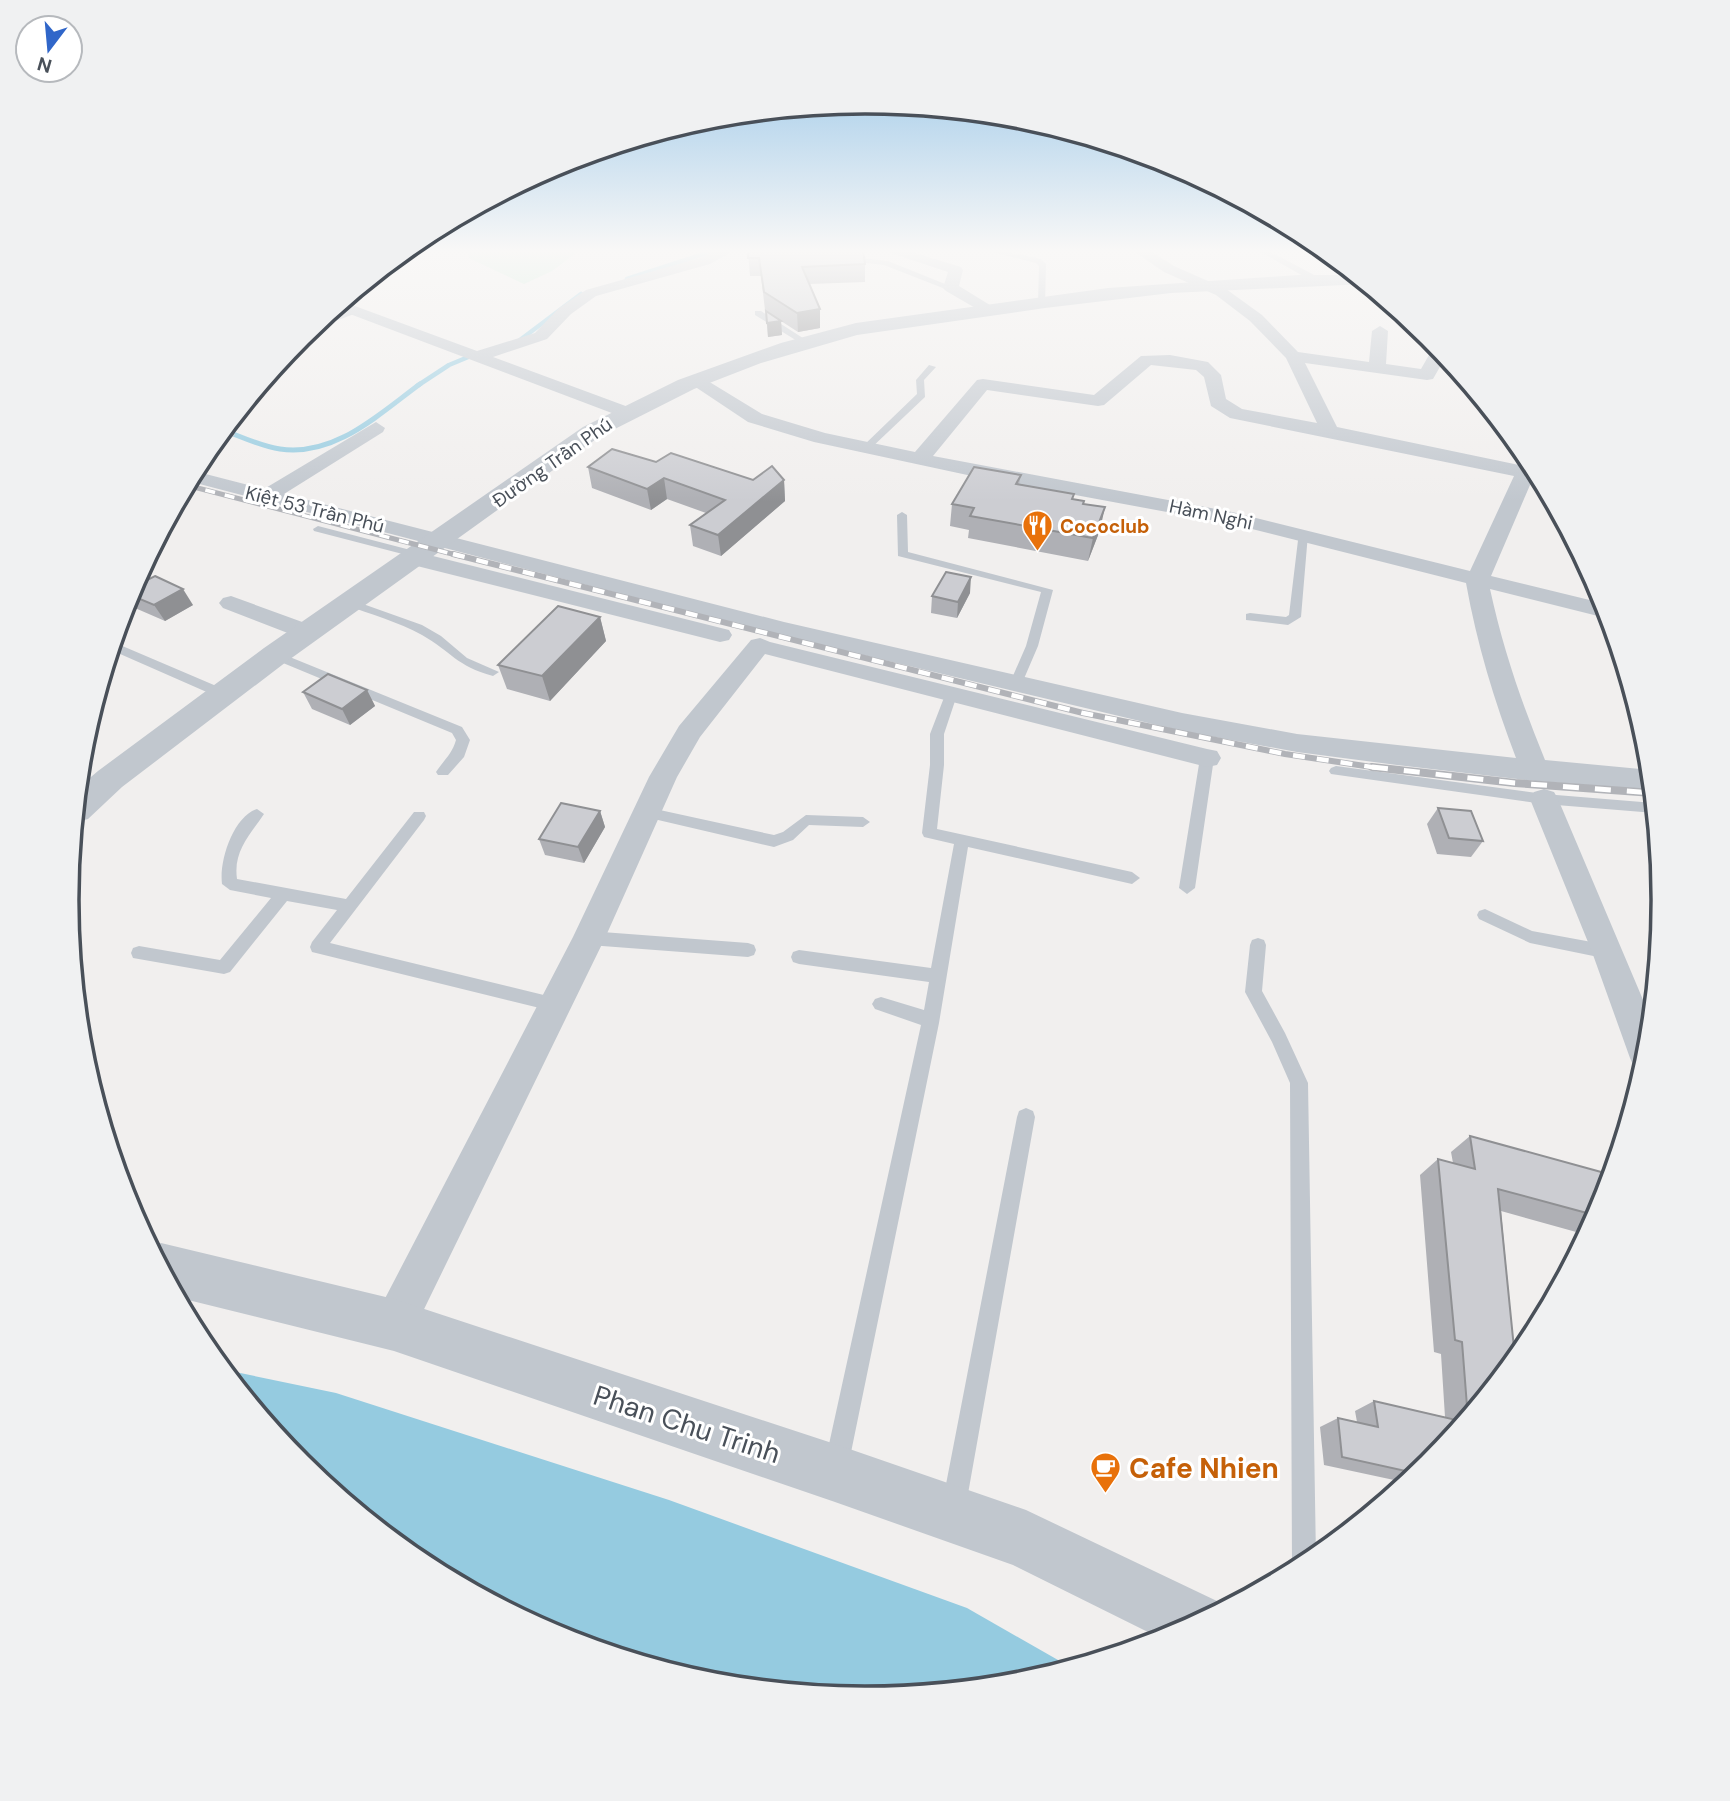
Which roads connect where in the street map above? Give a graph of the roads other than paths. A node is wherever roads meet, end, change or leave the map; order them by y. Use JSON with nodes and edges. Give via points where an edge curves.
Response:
{"nodes":[{"id":1,"x":417,"y":334,"type":"edge"},
{"id":2,"x":543,"y":334,"type":"edge"},
{"id":3,"x":792,"y":334,"type":"edge"},
{"id":4,"x":836,"y":334,"type":"edge"},
{"id":5,"x":1272,"y":334,"type":"edge"},
{"id":6,"x":1380,"y":334,"type":"edge"},
{"id":7,"x":805,"y":342,"type":"junction"},
{"id":8,"x":474,"y":355,"type":"junction"},
{"id":9,"x":1293,"y":356,"type":"junction"},
{"id":10,"x":1435,"y":360,"type":"edge"},
{"id":11,"x":932,"y":367,"type":"dead end"},
{"id":12,"x":1377,"y":368,"type":"junction"},
{"id":13,"x":696,"y":382,"type":"junction"},
{"id":14,"x":625,"y":412,"type":"junction"},
{"id":15,"x":376,"y":428,"type":"dead end"},
{"id":16,"x":1330,"y":431,"type":"junction"},
{"id":17,"x":866,"y":448,"type":"junction"},
{"id":18,"x":920,"y":459,"type":"junction"},
{"id":19,"x":1519,"y":464,"type":"edge"},
{"id":20,"x":1525,"y":473,"type":"edge"},
{"id":21,"x":202,"y":479,"type":"edge"},
{"id":22,"x":265,"y":496,"type":"junction"},
{"id":23,"x":902,"y":515,"type":"dead end"},
{"id":24,"x":318,"y":529,"type":"dead end"},
{"id":25,"x":1303,"y":534,"type":"junction"},
{"id":26,"x":440,"y":540,"type":"junction"},
{"id":27,"x":415,"y":557,"type":"junction"},
{"id":28,"x":1477,"y":581,"type":"junction"},
{"id":29,"x":231,"y":603,"type":"dead end"},
{"id":30,"x":349,"y":603,"type":"junction"},
{"id":31,"x":1594,"y":609,"type":"edge"},
{"id":32,"x":1250,"y":617,"type":"dead end"},
{"id":33,"x":307,"y":632,"type":"junction"},
{"id":34,"x":760,"y":645,"type":"junction"},
{"id":35,"x":120,"y":649,"type":"edge"},
{"id":36,"x":275,"y":655,"type":"junction"},
{"id":37,"x":492,"y":672,"type":"dead end"},
{"id":38,"x":1015,"y":685,"type":"junction"},
{"id":39,"x":223,"y":694,"type":"junction"},
{"id":40,"x":951,"y":695,"type":"junction"},
{"id":41,"x":1207,"y":758,"type":"joint"},
{"id":42,"x":1336,"y":771,"type":"dead end"},
{"id":43,"x":443,"y":772,"type":"dead end"},
{"id":44,"x":1642,"y":780,"type":"edge"},
{"id":45,"x":1540,"y":785,"type":"junction"},
{"id":46,"x":85,"y":801,"type":"edge"},
{"id":47,"x":1646,"y":806,"type":"edge"},
{"id":48,"x":646,"y":813,"type":"junction"},
{"id":49,"x":257,"y":814,"type":"dead end"},
{"id":50,"x":419,"y":816,"type":"dead end"},
{"id":51,"x":863,"y":822,"type":"dead end"},
{"id":52,"x":962,"y":841,"type":"junction"},
{"id":53,"x":1132,"y":878,"type":"dead end"},
{"id":54,"x":1187,"y":888,"type":"dead end"},
{"id":55,"x":284,"y":893,"type":"junction"},
{"id":56,"x":348,"y":906,"type":"junction"},
{"id":57,"x":1485,"y":915,"type":"dead end"},
{"id":58,"x":589,"y":938,"type":"junction"},
{"id":59,"x":1258,"y":945,"type":"dead end"},
{"id":60,"x":748,"y":950,"type":"dead end"},
{"id":61,"x":1608,"y":952,"type":"junction"},
{"id":62,"x":139,"y":953,"type":"dead end"},
{"id":63,"x":799,"y":957,"type":"dead end"},
{"id":64,"x":938,"y":976,"type":"junction"},
{"id":65,"x":881,"y":1004,"type":"dead end"},
{"id":66,"x":556,"y":1005,"type":"junction"},
{"id":67,"x":930,"y":1023,"type":"junction"},
{"id":68,"x":1639,"y":1035,"type":"edge"},
{"id":69,"x":1026,"y":1116,"type":"dead end"},
{"id":70,"x":172,"y":1272,"type":"edge"},
{"id":71,"x":394,"y":1325,"type":"junction"},
{"id":72,"x":835,"y":1473,"type":"junction"},
{"id":73,"x":953,"y":1514,"type":"junction"},
{"id":74,"x":1304,"y":1553,"type":"edge"},
{"id":75,"x":1186,"y":1618,"type":"edge"}],
"edges":[{"from":1,"to":8,"type":"street"},
{"from":2,"to":8,"type":"street"},
{"from":3,"to":7,"type":"lane"},
{"from":4,"to":7,"type":"street","name":"Đường Trần Phú"},
{"from":5,"to":9,"type":"street"},
{"from":6,"to":12,"type":"street"},
{"from":7,"to":13,"type":"street","name":"Đường Trần Phú"},
{"from":8,"to":14,"type":"street"},
{"from":9,"to":12,"type":"street"},
{"from":9,"to":16,"type":"street"},
{"from":10,"to":12,"type":"street","via":[[1427,375]]},
{"from":11,"to":17,"type":"lane","via":[[920,380],[922,395]]},
{"from":13,"to":14,"type":"street","name":"Đường Trần Phú"},
{"from":13,"to":17,"type":"street","name":"Hàm Nghi","via":[[755,418]]},
{"from":14,"to":26,"type":"street","name":"Đường Trần Phú"},
{"from":15,"to":22,"type":"street"},
{"from":16,"to":18,"type":"street","via":[[1237,414],[1217,402],[1212,375],[1202,366],[1147,360],[1098,401],[983,384]]},
{"from":16,"to":19,"type":"street"},
{"from":17,"to":18,"type":"street","name":"Hàm Nghi"},
{"from":18,"to":25,"type":"street","name":"Hàm Nghi"},
{"from":20,"to":28,"type":"street"},
{"from":21,"to":22,"type":"street","name":"Kiệt 53 Trần Phú"},
{"from":22,"to":26,"type":"street","name":"Kiệt 53 Trần Phú"},
{"from":23,"to":38,"type":"lane","via":[[902,554],[1047,590],[1032,646]]},
{"from":24,"to":27,"type":"lane"},
{"from":25,"to":28,"type":"street","name":"Hàm Nghi"},
{"from":25,"to":32,"type":"lane","via":[[1295,617],[1287,621]]},
{"from":26,"to":27,"type":"street","name":"Đường Trần Phú"},
{"from":26,"to":38,"type":"street","name":"Kiệt 53 Trần Phú"},
{"from":27,"to":30,"type":"street","name":"Đường Trần Phú"},
{"from":27,"to":34,"type":"street"},
{"from":28,"to":31,"type":"street","name":"Hàm Nghi"},
{"from":28,"to":45,"type":"street","via":[[1506,698]]},
{"from":29,"to":33,"type":"street"},
{"from":30,"to":33,"type":"street","name":"Đường Trần Phú"},
{"from":30,"to":37,"type":"lane","via":[[426,632],[445,643],[463,663]]},
{"from":33,"to":36,"type":"street","name":"Đường Trần Phú"},
{"from":34,"to":40,"type":"street"},
{"from":34,"to":48,"type":"street","via":[[689,732]]},
{"from":35,"to":39,"type":"lane"},
{"from":36,"to":39,"type":"street","name":"Đường Trần Phú"},
{"from":36,"to":43,"type":"lane","via":[[457,730],[463,740]]},
{"from":38,"to":45,"type":"street","name":"Kiệt 53 Trần Phú","via":[[1182,722]]},
{"from":39,"to":46,"type":"street","name":"Đường Trần Phú"},
{"from":40,"to":41,"type":"street"},
{"from":40,"to":52,"type":"lane","via":[[937,734],[929,833]]},
{"from":41,"to":54,"type":"lane"},
{"from":42,"to":45,"type":"lane"},
{"from":44,"to":45,"type":"street","name":"Kiệt 53 Trần Phú"},
{"from":45,"to":47,"type":"lane"},
{"from":45,"to":61,"type":"street"},
{"from":48,"to":51,"type":"lane","via":[[774,841],[788,836],[806,820]]},
{"from":48,"to":58,"type":"street"},
{"from":49,"to":55,"type":"lane","via":[[235,844],[230,884]]},
{"from":50,"to":56,"type":"lane"},
{"from":52,"to":53,"type":"lane"},
{"from":52,"to":64,"type":"lane"},
{"from":55,"to":56,"type":"lane"},
{"from":55,"to":62,"type":"lane","via":[[225,967]]},
{"from":56,"to":66,"type":"lane","via":[[318,947]]},
{"from":57,"to":61,"type":"lane","via":[[1536,940]]},
{"from":58,"to":60,"type":"lane"},
{"from":58,"to":66,"type":"street"},
{"from":59,"to":74,"type":"lane","via":[[1253,992],[1299,1083]]},
{"from":61,"to":68,"type":"street"},
{"from":63,"to":64,"type":"lane"},
{"from":64,"to":67,"type":"lane"},
{"from":65,"to":67,"type":"lane"},
{"from":66,"to":71,"type":"street"},
{"from":67,"to":72,"type":"lane"},
{"from":69,"to":73,"type":"lane"},
{"from":70,"to":71,"type":"street","name":"Phan Chu Trinh"},
{"from":71,"to":72,"type":"street","name":"Phan Chu Trinh"},
{"from":72,"to":73,"type":"street","name":"Phan Chu Trinh"},
{"from":73,"to":75,"type":"street","name":"Phan Chu Trinh","via":[[1026,1539]]}]}
